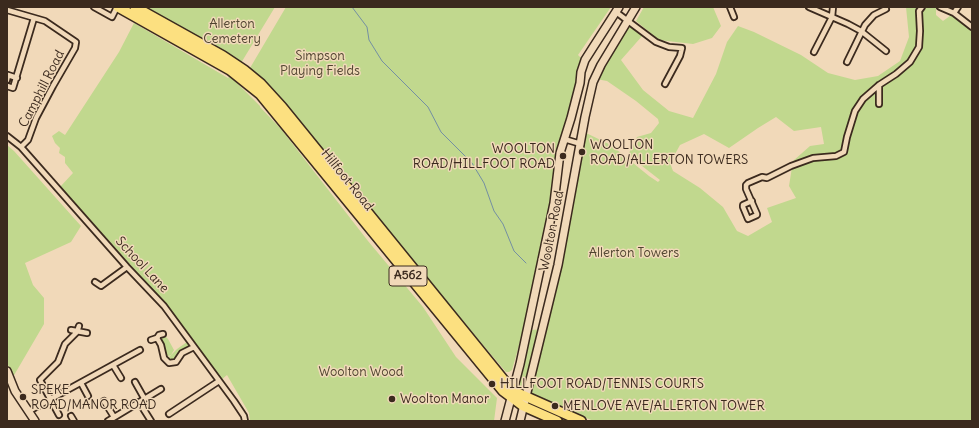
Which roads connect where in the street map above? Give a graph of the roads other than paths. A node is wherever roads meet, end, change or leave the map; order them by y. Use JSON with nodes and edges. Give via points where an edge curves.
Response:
{"nodes":[{"id":1,"x":94,"y":7,"type":"edge"},
{"id":2,"x":117,"y":7,"type":"edge"},
{"id":3,"x":135,"y":7,"type":"edge"},
{"id":4,"x":636,"y":7,"type":"edge"},
{"id":5,"x":730,"y":7,"type":"edge"},
{"id":6,"x":809,"y":7,"type":"edge"},
{"id":7,"x":833,"y":7,"type":"edge"},
{"id":8,"x":922,"y":7,"type":"edge"},
{"id":9,"x":940,"y":7,"type":"edge"},
{"id":10,"x":958,"y":7,"type":"edge"},
{"id":11,"x":617,"y":9,"type":"edge"},
{"id":12,"x":886,"y":9,"type":"dead end"},
{"id":13,"x":7,"y":10,"type":"edge"},
{"id":14,"x":954,"y":13,"type":"junction"},
{"id":15,"x":734,"y":17,"type":"dead end"},
{"id":16,"x":832,"y":17,"type":"junction"},
{"id":17,"x":34,"y":18,"type":"junction"},
{"id":18,"x":628,"y":20,"type":"junction"},
{"id":19,"x":972,"y":27,"type":"edge"},
{"id":20,"x":861,"y":31,"type":"junction"},
{"id":21,"x":886,"y":51,"type":"dead end"},
{"id":22,"x":814,"y":52,"type":"dead end"},
{"id":23,"x":847,"y":62,"type":"dead end"},
{"id":24,"x":237,"y":70,"type":"junction"},
{"id":25,"x":17,"y":78,"type":"junction"},
{"id":26,"x":7,"y":80,"type":"edge"},
{"id":27,"x":665,"y":84,"type":"dead end"},
{"id":28,"x":879,"y":85,"type":"junction"},
{"id":29,"x":7,"y":86,"type":"edge"},
{"id":30,"x":879,"y":104,"type":"dead end"},
{"id":31,"x":7,"y":136,"type":"edge"},
{"id":32,"x":564,"y":139,"type":"junction"},
{"id":33,"x":580,"y":144,"type":"junction"},
{"id":34,"x":20,"y":147,"type":"junction"},
{"id":35,"x":752,"y":201,"type":"dead end"},
{"id":36,"x":127,"y":267,"type":"junction"},
{"id":37,"x":95,"y":282,"type":"dead end"},
{"id":38,"x":79,"y":326,"type":"dead end"},
{"id":39,"x":71,"y":330,"type":"dead end"},
{"id":40,"x":77,"y":332,"type":"junction"},
{"id":41,"x":87,"y":333,"type":"dead end"},
{"id":42,"x":163,"y":334,"type":"dead end"},
{"id":43,"x":157,"y":338,"type":"junction"},
{"id":44,"x":151,"y":340,"type":"dead end"},
{"id":45,"x":194,"y":347,"type":"junction"},
{"id":46,"x":140,"y":350,"type":"dead end"},
{"id":47,"x":113,"y":365,"type":"junction"},
{"id":48,"x":7,"y":371,"type":"edge"},
{"id":49,"x":517,"y":374,"type":"junction"},
{"id":50,"x":502,"y":377,"type":"junction"},
{"id":51,"x":121,"y":378,"type":"dead end"},
{"id":52,"x":219,"y":381,"type":"junction"},
{"id":53,"x":9,"y":382,"type":"edge"},
{"id":54,"x":81,"y":382,"type":"junction"},
{"id":55,"x":135,"y":382,"type":"dead end"},
{"id":56,"x":161,"y":389,"type":"dead end"},
{"id":57,"x":513,"y":394,"type":"junction"},
{"id":58,"x":88,"y":396,"type":"dead end"},
{"id":59,"x":144,"y":398,"type":"junction"},
{"id":60,"x":50,"y":399,"type":"junction"},
{"id":61,"x":104,"y":401,"type":"dead end"},
{"id":62,"x":525,"y":401,"type":"junction"},
{"id":63,"x":138,"y":402,"type":"junction"},
{"id":64,"x":29,"y":411,"type":"junction"},
{"id":65,"x":535,"y":411,"type":"junction"},
{"id":66,"x":59,"y":414,"type":"dead end"},
{"id":67,"x":169,"y":414,"type":"dead end"},
{"id":68,"x":71,"y":416,"type":"dead end"},
{"id":69,"x":114,"y":417,"type":"junction"},
{"id":70,"x":522,"y":419,"type":"edge"},
{"id":71,"x":35,"y":421,"type":"edge"},
{"id":72,"x":74,"y":421,"type":"edge"},
{"id":73,"x":108,"y":421,"type":"edge"},
{"id":74,"x":151,"y":421,"type":"edge"},
{"id":75,"x":245,"y":421,"type":"edge"},
{"id":76,"x":505,"y":421,"type":"edge"},
{"id":77,"x":557,"y":421,"type":"edge"},
{"id":78,"x":581,"y":421,"type":"edge"}],
"edges":[{"from":1,"to":2,"type":"street","name":"Hillfoot Road","via":[[112,17]]},
{"from":2,"to":24,"type":"highway","name":"Hillfoot Road","number":"A562"},
{"from":3,"to":24,"type":"highway","name":"Hillfoot Road","number":"A562","via":[[223,56]]},
{"from":4,"to":18,"type":"main road","name":"Woolton Road"},
{"from":5,"to":15,"type":"street"},
{"from":6,"to":16,"type":"street"},
{"from":7,"to":16,"type":"street"},
{"from":8,"to":28,"type":"street","via":[[919,11],[919,47],[910,62]]},
{"from":9,"to":14,"type":"street"},
{"from":10,"to":14,"type":"street"},
{"from":11,"to":18,"type":"street"},
{"from":11,"to":32,"type":"main road","name":"Woolton Road","via":[[585,60]]},
{"from":12,"to":20,"type":"street","via":[[874,15]]},
{"from":13,"to":17,"type":"street","name":"Camphill Road"},
{"from":14,"to":19,"type":"street"},
{"from":16,"to":20,"type":"street"},
{"from":16,"to":22,"type":"street"},
{"from":17,"to":25,"type":"street"},
{"from":17,"to":34,"type":"street","name":"Camphill Road","via":[[76,42],[36,118],[28,140]]},
{"from":18,"to":27,"type":"street","via":[[656,42],[682,48]]},
{"from":18,"to":33,"type":"main road","name":"Woolton Road","via":[[593,82]]},
{"from":20,"to":21,"type":"street"},
{"from":20,"to":23,"type":"street"},
{"from":24,"to":50,"type":"highway","name":"Hillfoot Road","number":"A562","via":[[261,84],[282,107]]},
{"from":24,"to":57,"type":"highway","name":"Hillfoot Road","number":"A562","via":[[270,106],[503,391]]},
{"from":25,"to":26,"type":"street","via":[[8,75]]},
{"from":25,"to":29,"type":"street","via":[[14,88]]},
{"from":28,"to":30,"type":"street"},
{"from":28,"to":35,"type":"street","via":[[863,99],[855,111],[844,152],[836,156],[814,158],[767,178],[757,178],[746,185]]},
{"from":31,"to":34,"type":"street","name":"School Lane"},
{"from":32,"to":33,"type":"street"},
{"from":32,"to":49,"type":"main road","name":"Woolton Road","via":[[554,203]]},
{"from":33,"to":62,"type":"main road","name":"Woolton Road","via":[[558,266]]},
{"from":34,"to":36,"type":"street","name":"School Lane"},
{"from":36,"to":37,"type":"street","via":[[100,286]]},
{"from":36,"to":45,"type":"street","name":"School Lane","via":[[164,306]]},
{"from":38,"to":40,"type":"street"},
{"from":39,"to":40,"type":"street"},
{"from":40,"to":41,"type":"street"},
{"from":40,"to":60,"type":"street","via":[[65,344],[58,362],[40,380]]},
{"from":42,"to":43,"type":"street"},
{"from":43,"to":44,"type":"street"},
{"from":43,"to":45,"type":"street","via":[[164,358],[169,363],[176,362],[182,353]]},
{"from":45,"to":52,"type":"street","name":"School Lane"},
{"from":46,"to":47,"type":"street"},
{"from":47,"to":51,"type":"street"},
{"from":47,"to":54,"type":"street"},
{"from":48,"to":53,"type":"main road"},
{"from":49,"to":50,"type":"main road","via":[[509,379]]},
{"from":49,"to":57,"type":"main road","name":"Woolton Road"},
{"from":50,"to":57,"type":"highway","name":"Hillfoot Road","number":"A562"},
{"from":52,"to":67,"type":"street"},
{"from":52,"to":75,"type":"street","name":"School Lane","via":[[241,411]]},
{"from":53,"to":64,"type":"main road"},
{"from":54,"to":58,"type":"street"},
{"from":54,"to":60,"type":"street"},
{"from":55,"to":59,"type":"street"},
{"from":56,"to":59,"type":"street"},
{"from":57,"to":62,"type":"highway","number":"A562"},
{"from":57,"to":76,"type":"main road","name":"Woolton Road"},
{"from":59,"to":63,"type":"street"},
{"from":60,"to":64,"type":"street"},
{"from":60,"to":66,"type":"street"},
{"from":61,"to":69,"type":"street"},
{"from":62,"to":65,"type":"highway","number":"A562"},
{"from":62,"to":70,"type":"main road","name":"Woolton Road"},
{"from":62,"to":78,"type":"highway","number":"A562"},
{"from":63,"to":69,"type":"street"},
{"from":63,"to":74,"type":"street"},
{"from":64,"to":71,"type":"main road"},
{"from":65,"to":70,"type":"main road"},
{"from":65,"to":77,"type":"highway","number":"A562"},
{"from":68,"to":72,"type":"street"},
{"from":69,"to":73,"type":"street"}]}
